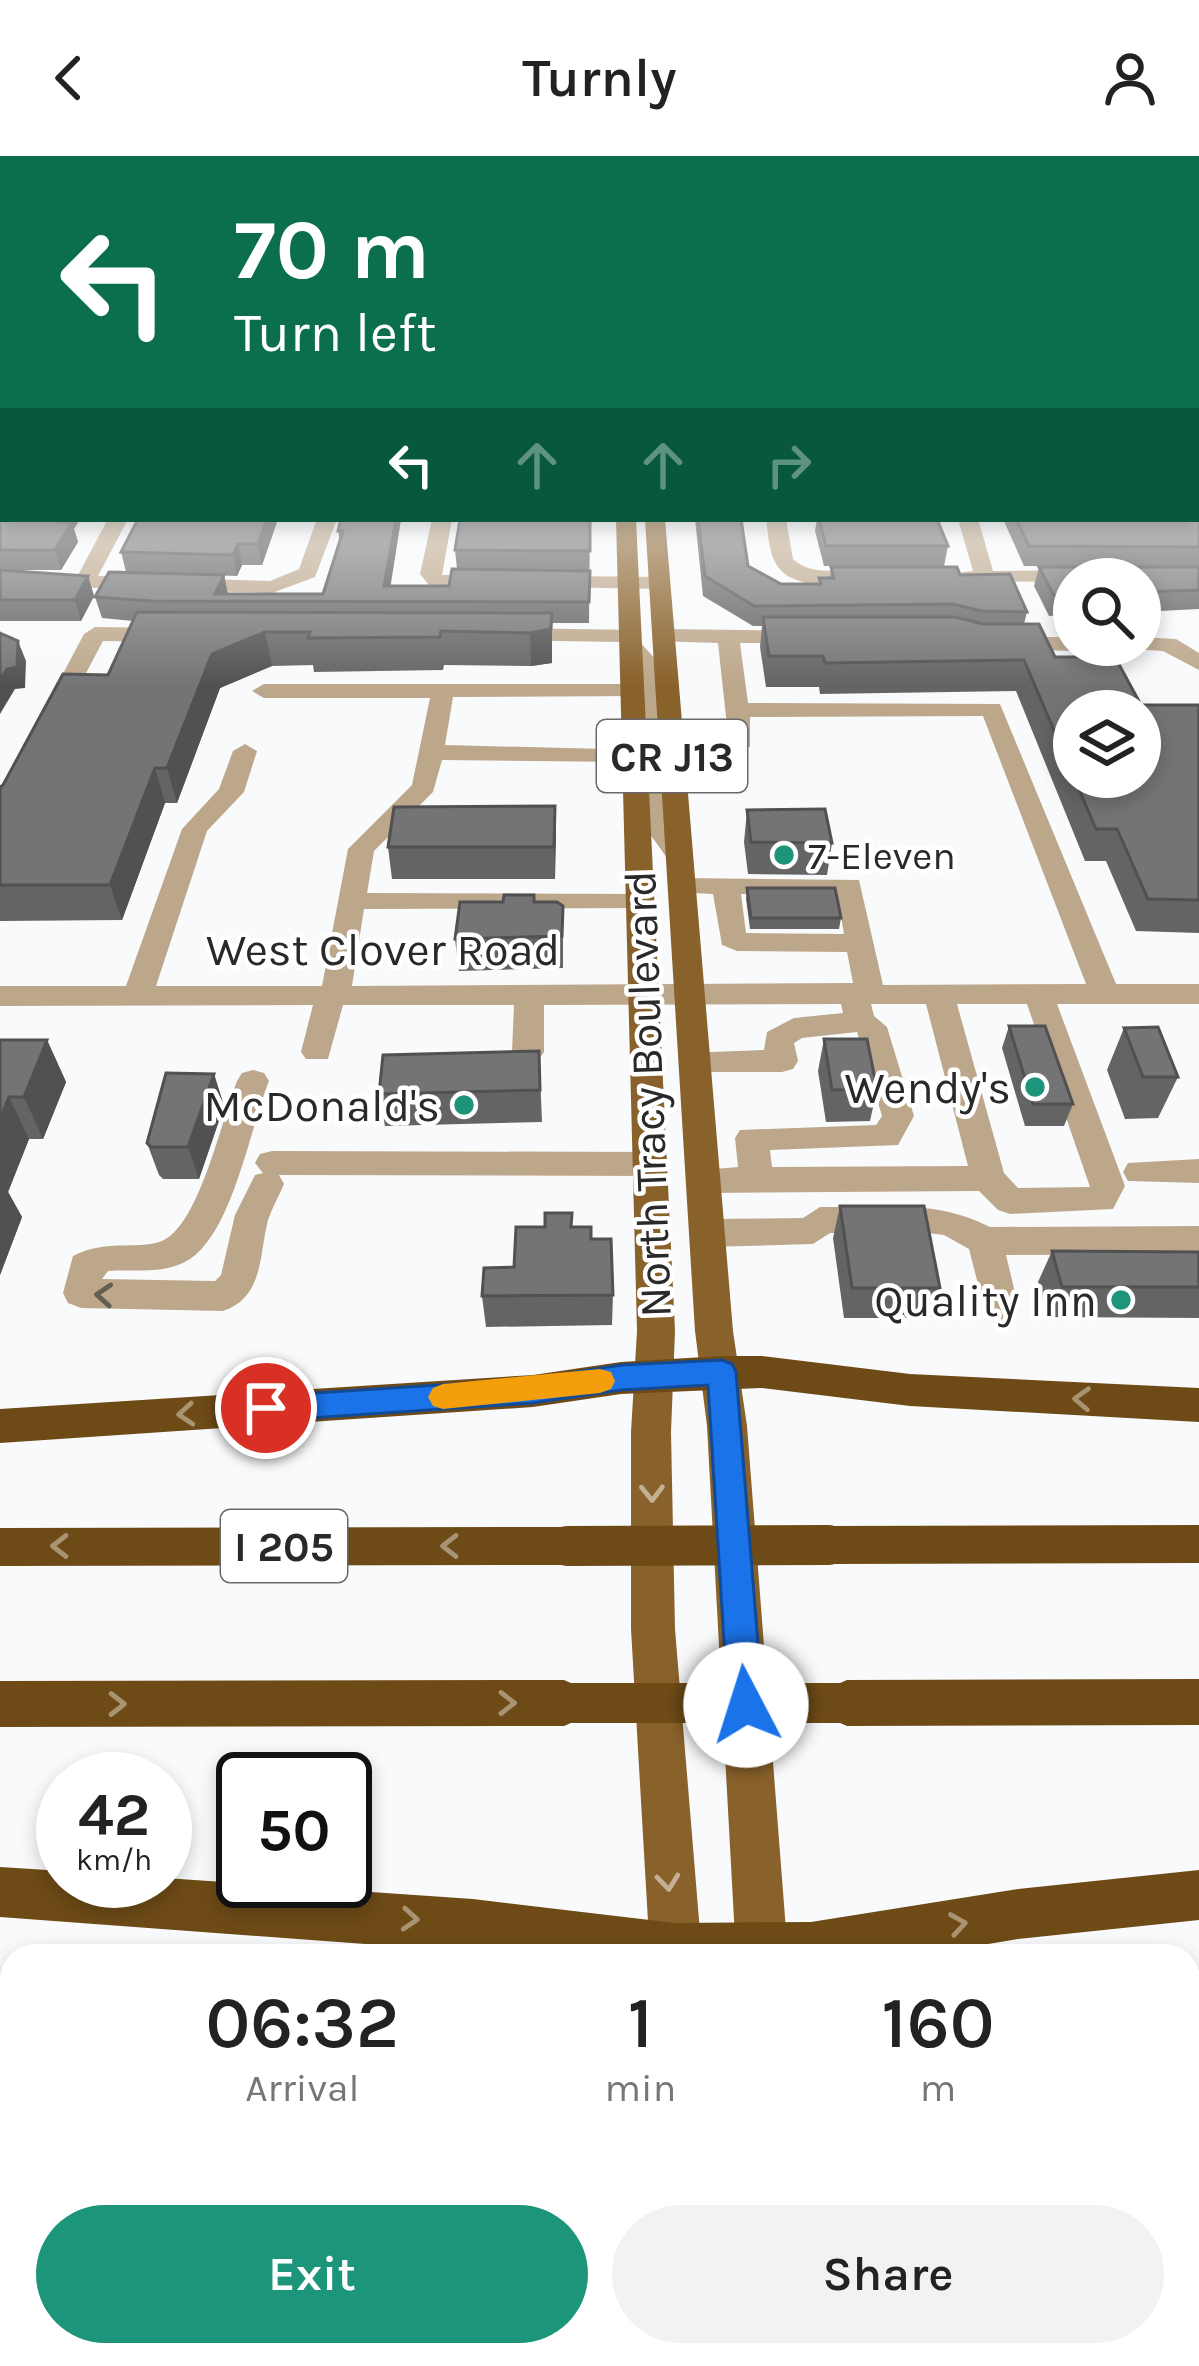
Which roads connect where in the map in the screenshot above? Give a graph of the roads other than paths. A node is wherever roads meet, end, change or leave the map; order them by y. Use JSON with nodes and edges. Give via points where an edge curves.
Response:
{"nodes":[{"id":1,"x":116,"y":522,"type":"edge"},
{"id":2,"x":326,"y":522,"type":"edge"},
{"id":3,"x":441,"y":522,"type":"edge"},
{"id":4,"x":626,"y":522,"type":"edge"},
{"id":5,"x":655,"y":522,"type":"edge"},
{"id":6,"x":777,"y":522,"type":"edge"},
{"id":7,"x":969,"y":522,"type":"edge"},
{"id":8,"x":1053,"y":576,"type":"edge"},
{"id":9,"x":892,"y":577,"type":"edge"},
{"id":10,"x":938,"y":577,"type":"edge"},
{"id":11,"x":985,"y":577,"type":"junction"},
{"id":12,"x":0,"y":579,"type":"edge"},
{"id":13,"x":86,"y":579,"type":"junction"},
{"id":14,"x":629,"y":593,"type":"junction"},
{"id":15,"x":660,"y":593,"type":"junction"},
{"id":16,"x":514,"y":602,"type":"edge"},
{"id":17,"x":202,"y":635,"type":"edge"},
{"id":18,"x":664,"y":636,"type":"junction"},
{"id":19,"x":728,"y":636,"type":"junction"},
{"id":20,"x":838,"y":636,"type":"edge"},
{"id":21,"x":631,"y":640,"type":"junction"},
{"id":22,"x":976,"y":644,"type":"edge"},
{"id":23,"x":1053,"y":644,"type":"edge"},
{"id":24,"x":1161,"y":644,"type":"edge"},
{"id":25,"x":1199,"y":663,"type":"edge"},
{"id":26,"x":450,"y":684,"type":"junction"},
{"id":27,"x":577,"y":690,"type":"junction"},
{"id":28,"x":633,"y":690,"type":"junction"},
{"id":29,"x":264,"y":691,"type":"dead end"},
{"id":30,"x":737,"y":710,"type":"junction"},
{"id":31,"x":42,"y":736,"type":"edge"},
{"id":32,"x":671,"y":743,"type":"junction"},
{"id":33,"x":245,"y":751,"type":"dead end"},
{"id":34,"x":433,"y":752,"type":"junction"},
{"id":35,"x":635,"y":755,"type":"junction"},
{"id":36,"x":680,"y":856,"type":"junction"},
{"id":37,"x":682,"y":886,"type":"junction"},
{"id":38,"x":726,"y":886,"type":"junction"},
{"id":39,"x":352,"y":901,"type":"junction"},
{"id":40,"x":640,"y":902,"type":"junction"},
{"id":41,"x":860,"y":943,"type":"junction"},
{"id":42,"x":530,"y":993,"type":"junction"},
{"id":43,"x":643,"y":993,"type":"junction"},
{"id":44,"x":690,"y":993,"type":"junction"},
{"id":45,"x":1105,"y":994,"type":"junction"},
{"id":46,"x":1192,"y":994,"type":"edge"},
{"id":47,"x":333,"y":995,"type":"junction"},
{"id":48,"x":939,"y":995,"type":"junction"},
{"id":49,"x":1039,"y":995,"type":"junction"},
{"id":50,"x":0,"y":996,"type":"edge"},
{"id":51,"x":138,"y":996,"type":"junction"},
{"id":52,"x":861,"y":1002,"type":"junction"},
{"id":53,"x":1199,"y":1025,"type":"edge"},
{"id":54,"x":317,"y":1052,"type":"dead end"},
{"id":55,"x":527,"y":1052,"type":"edge"},
{"id":56,"x":695,"y":1061,"type":"junction"},
{"id":57,"x":253,"y":1081,"type":"dead end"},
{"id":58,"x":650,"y":1164,"type":"junction"},
{"id":59,"x":1140,"y":1172,"type":"dead end"},
{"id":60,"x":1199,"y":1172,"type":"edge"},
{"id":61,"x":756,"y":1178,"type":"junction"},
{"id":62,"x":703,"y":1180,"type":"junction"},
{"id":63,"x":999,"y":1190,"type":"junction"},
{"id":64,"x":707,"y":1233,"type":"junction"},
{"id":65,"x":1199,"y":1240,"type":"edge"},
{"id":66,"x":985,"y":1241,"type":"junction"},
{"id":67,"x":1000,"y":1309,"type":"dead end"},
{"id":68,"x":722,"y":1372,"type":"junction"},
{"id":69,"x":657,"y":1376,"type":"junction"},
{"id":70,"x":1199,"y":1405,"type":"edge"},
{"id":71,"x":0,"y":1426,"type":"edge"},
{"id":72,"x":1199,"y":1544,"type":"edge"},
{"id":73,"x":0,"y":1546,"type":"edge"},
{"id":74,"x":1199,"y":1702,"type":"edge"},
{"id":75,"x":0,"y":1704,"type":"edge"},
{"id":76,"x":0,"y":1892,"type":"edge"},
{"id":77,"x":1199,"y":1895,"type":"edge"},
{"id":78,"x":613,"y":1944,"type":"edge"},
{"id":79,"x":675,"y":1944,"type":"edge"},
{"id":80,"x":761,"y":1944,"type":"edge"},
{"id":81,"x":835,"y":1944,"type":"edge"}],
"edges":[{"from":1,"to":13,"type":"street"},
{"from":2,"to":13,"type":"street","via":[[308,573],[290,583]]},
{"from":3,"to":14,"type":"street","via":[[430,574],[436,581]]},
{"from":4,"to":14,"type":"main road","name":"North Tracy Boulevard","number":"CR J13"},
{"from":5,"to":15,"type":"main road","name":"North Tracy Boulevard","number":"CR J13"},
{"from":6,"to":9,"type":"street","via":[[790,568]]},
{"from":7,"to":11,"type":"street"},
{"from":8,"to":11,"type":"street"},
{"from":10,"to":11,"type":"street"},
{"from":12,"to":13,"type":"street"},
{"from":14,"to":15,"type":"street"},
{"from":14,"to":16,"type":"street"},
{"from":14,"to":21,"type":"main road","name":"North Tracy Boulevard","number":"CR J13"},
{"from":15,"to":18,"type":"main road","name":"North Tracy Boulevard","number":"CR J13"},
{"from":17,"to":31,"type":"street","via":[[95,634]]},
{"from":18,"to":19,"type":"street"},
{"from":18,"to":32,"type":"main road","name":"North Tracy Boulevard","number":"CR J13"},
{"from":19,"to":20,"type":"street"},
{"from":19,"to":30,"type":"street"},
{"from":21,"to":27,"type":"street","via":[[477,640],[595,649]]},
{"from":21,"to":28,"type":"main road","name":"North Tracy Boulevard","number":"CR J13"},
{"from":21,"to":32,"type":"street","via":[[647,662],[651,730]]},
{"from":22,"to":23,"type":"street"},
{"from":24,"to":25,"type":"street"},
{"from":26,"to":27,"type":"street"},
{"from":26,"to":29,"type":"street"},
{"from":26,"to":34,"type":"street"},
{"from":27,"to":28,"type":"street"},
{"from":28,"to":35,"type":"main road","name":"North Tracy Boulevard","number":"CR J13"},
{"from":30,"to":32,"type":"street","via":[[741,742]]},
{"from":30,"to":45,"type":"street","via":[[992,709]]},
{"from":32,"to":36,"type":"main road","name":"North Tracy Boulevard","number":"CR J13"},
{"from":33,"to":51,"type":"street","via":[[231,792],[195,829]]},
{"from":34,"to":35,"type":"street"},
{"from":34,"to":39,"type":"street","via":[[424,787],[361,850]]},
{"from":35,"to":36,"type":"street","via":[[655,771],[660,830]]},
{"from":35,"to":40,"type":"main road","name":"North Tracy Boulevard","number":"CR J13"},
{"from":36,"to":37,"type":"main road","name":"North Tracy Boulevard","number":"CR J13"},
{"from":37,"to":38,"type":"street"},
{"from":37,"to":44,"type":"main road","name":"North Tracy Boulevard","number":"CR J13"},
{"from":38,"to":41,"type":"street","via":[[849,886]]},
{"from":38,"to":41,"type":"street","via":[[737,943]]},
{"from":39,"to":40,"type":"street"},
{"from":39,"to":47,"type":"street"},
{"from":40,"to":43,"type":"main road","name":"North Tracy Boulevard","number":"CR J13"},
{"from":41,"to":52,"type":"street"},
{"from":42,"to":43,"type":"street","name":"West Clover Road"},
{"from":42,"to":47,"type":"street","name":"West Clover Road"},
{"from":42,"to":55,"type":"street"},
{"from":43,"to":44,"type":"street","name":"West Clover Road"},
{"from":43,"to":58,"type":"main road","name":"North Tracy Boulevard","number":"CR J13"},
{"from":44,"to":52,"type":"street","name":"West Clover Road"},
{"from":44,"to":56,"type":"main road","name":"North Tracy Boulevard","number":"CR J13"},
{"from":45,"to":46,"type":"street","name":"West Clover Road"},
{"from":45,"to":49,"type":"street","name":"West Clover Road"},
{"from":46,"to":53,"type":"street"},
{"from":47,"to":51,"type":"street","name":"West Clover Road"},
{"from":47,"to":54,"type":"street"},
{"from":48,"to":49,"type":"street","name":"West Clover Road"},
{"from":48,"to":52,"type":"street","name":"West Clover Road"},
{"from":48,"to":63,"type":"street"},
{"from":49,"to":63,"type":"street","via":[[1108,1186],[1100,1200]]},
{"from":50,"to":51,"type":"street","name":"West Clover Road"},
{"from":52,"to":56,"type":"street","via":[[778,1039],[782,1061]]},
{"from":52,"to":61,"type":"street","via":[[898,1117],[886,1137],[752,1138]]},
{"from":56,"to":62,"type":"main road","name":"North Tracy Boulevard","number":"CR J13"},
{"from":58,"to":57,"type":"street","one_way":true,"via":[[270,1174],[238,1282],[223,1296],[81,1293],[86,1266],[97,1258],[175,1252],[187,1241],[221,1180]]},
{"from":58,"to":69,"type":"main road","name":"North Tracy Boulevard","number":"CR J13"},
{"from":59,"to":60,"type":"street"},
{"from":61,"to":62,"type":"street"},
{"from":61,"to":63,"type":"street"},
{"from":62,"to":64,"type":"main road","name":"North Tracy Boulevard","number":"CR J13"},
{"from":64,"to":66,"type":"street","via":[[813,1231],[820,1220],[928,1220]]},
{"from":64,"to":68,"type":"main road","name":"North Tracy Boulevard","number":"CR J13"},
{"from":65,"to":66,"type":"street"},
{"from":66,"to":67,"type":"street"},
{"from":68,"to":69,"type":"highway"},
{"from":70,"to":68,"type":"highway","one_way":true},
{"from":68,"to":80,"type":"main road","number":"CR J13"},
{"from":69,"to":71,"type":"highway","one_way":true},
{"from":69,"to":79,"type":"main road","name":"North Tracy Boulevard","number":"CR J13","one_way":true,"via":[[654,1618]]},
{"from":72,"to":73,"type":"highway","number":"I 205","one_way":true,"bridge":true},
{"from":75,"to":74,"type":"highway","one_way":true,"bridge":true},
{"from":76,"to":78,"type":"highway","one_way":true,"via":[[473,1924]]},
{"from":81,"to":77,"type":"highway","one_way":true}]}
